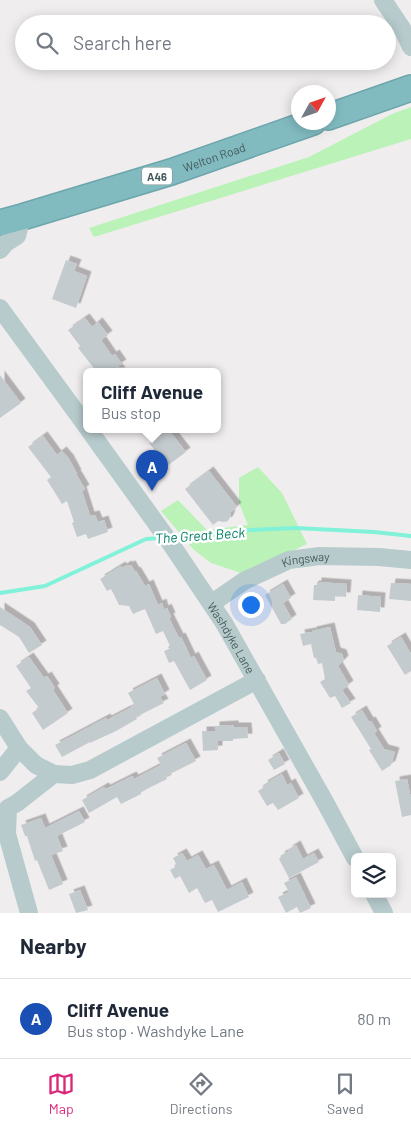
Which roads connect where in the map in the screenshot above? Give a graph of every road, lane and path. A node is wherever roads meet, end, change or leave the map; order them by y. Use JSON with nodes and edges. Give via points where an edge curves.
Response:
{"nodes":[{"id":1,"x":383,"y":0,"type":"edge"},
{"id":2,"x":393,"y":15,"type":"edge"},
{"id":3,"x":396,"y":20,"type":"edge"},
{"id":4,"x":411,"y":47,"type":"edge"},
{"id":5,"x":411,"y":88,"type":"edge"},
{"id":6,"x":336,"y":114,"type":"edge"},
{"id":7,"x":291,"y":129,"type":"edge"},
{"id":8,"x":11,"y":220,"type":"edge"},
{"id":9,"x":0,"y":250,"type":"edge"},
{"id":10,"x":0,"y":308,"type":"edge"},
{"id":11,"x":83,"y":421,"type":"edge"},
{"id":12,"x":92,"y":433,"type":"edge"},
{"id":13,"x":411,"y":560,"type":"edge"},
{"id":14,"x":212,"y":603,"type":"junction"},
{"id":15,"x":257,"y":680,"type":"junction"},
{"id":16,"x":0,"y":718,"type":"edge"},
{"id":17,"x":19,"y":748,"type":"junction"},
{"id":18,"x":0,"y":772,"type":"edge"},
{"id":19,"x":54,"y":774,"type":"junction"},
{"id":20,"x":4,"y":806,"type":"edge"},
{"id":21,"x":352,"y":853,"type":"edge"},
{"id":22,"x":376,"y":898,"type":"edge"},
{"id":23,"x":28,"y":913,"type":"edge"},
{"id":24,"x":384,"y":913,"type":"edge"}],
"edges":[{"from":1,"to":2,"type":"street"},
{"from":3,"to":4,"type":"street"},
{"from":5,"to":6,"type":"highway"},
{"from":7,"to":8,"type":"highway","name":"Welton Road","number":"A46","via":[[171,172]]},
{"from":8,"to":9,"type":"street","via":[[17,236]]},
{"from":10,"to":11,"type":"street","name":"Washdyke Lane"},
{"from":12,"to":14,"type":"street","name":"Washdyke Lane"},
{"from":13,"to":14,"type":"street","name":"Kingsway","via":[[320,556],[289,560],[244,581]]},
{"from":14,"to":15,"type":"street","name":"Washdyke Lane"},
{"from":15,"to":19,"type":"street","via":[[90,770],[72,775]]},
{"from":15,"to":21,"type":"street","name":"Washdyke Lane"},
{"from":16,"to":17,"type":"street"},
{"from":17,"to":18,"type":"street"},
{"from":17,"to":19,"type":"street","via":[[36,765]]},
{"from":19,"to":20,"type":"street","via":[[17,803]]},
{"from":20,"to":23,"type":"street","via":[[7,834]]},
{"from":22,"to":24,"type":"street"}]}
